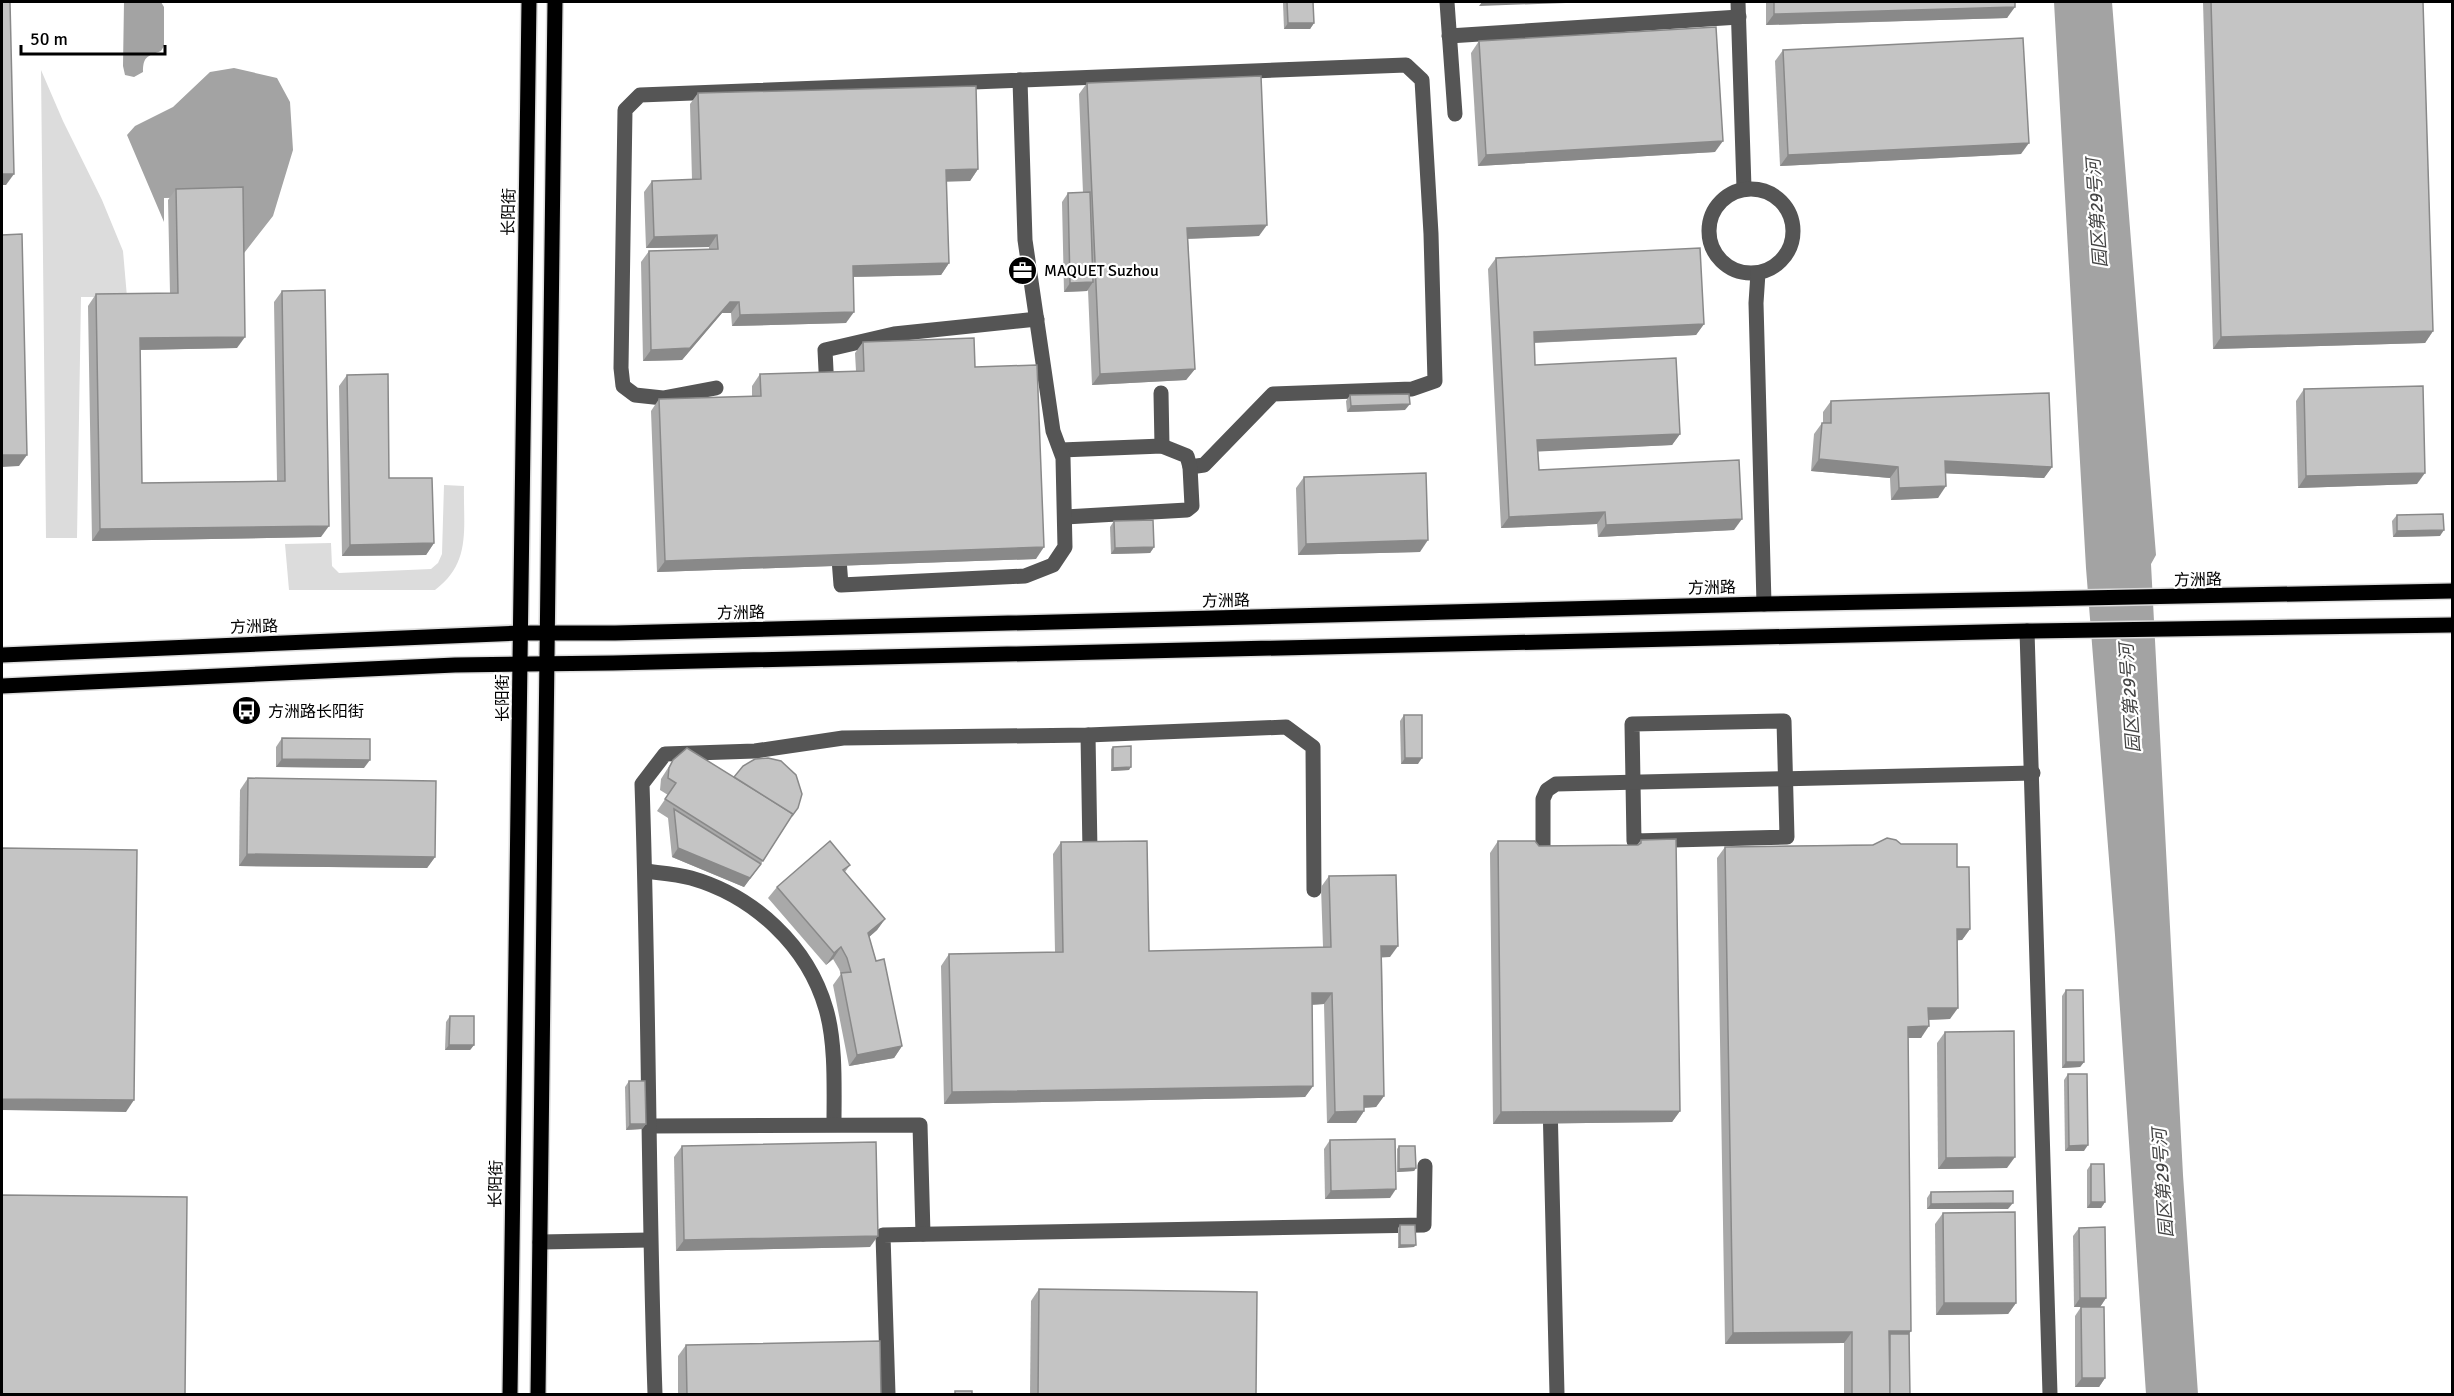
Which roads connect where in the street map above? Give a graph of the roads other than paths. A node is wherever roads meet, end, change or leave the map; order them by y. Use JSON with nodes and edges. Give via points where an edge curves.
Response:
{"nodes":[{"id":1,"x":529,"y":2,"type":"edge"},
{"id":2,"x":555,"y":2,"type":"edge"},
{"id":3,"x":1447,"y":2,"type":"edge"},
{"id":4,"x":1738,"y":2,"type":"edge"},
{"id":5,"x":1739,"y":17,"type":"junction"},
{"id":6,"x":1449,"y":36,"type":"junction"},
{"id":7,"x":1020,"y":80,"type":"junction"},
{"id":8,"x":1455,"y":114,"type":"dead end"},
{"id":9,"x":1744,"y":188,"type":"junction"},
{"id":10,"x":1758,"y":273,"type":"junction"},
{"id":11,"x":1037,"y":319,"type":"junction"},
{"id":12,"x":716,"y":388,"type":"dead end"},
{"id":13,"x":1161,"y":393,"type":"dead end"},
{"id":14,"x":828,"y":410,"type":"edge"},
{"id":15,"x":1162,"y":446,"type":"junction"},
{"id":16,"x":1061,"y":450,"type":"junction"},
{"id":17,"x":1190,"y":467,"type":"junction"},
{"id":18,"x":1065,"y":517,"type":"junction"},
{"id":19,"x":836,"y":527,"type":"edge"},
{"id":20,"x":2452,"y":591,"type":"edge"},
{"id":21,"x":1764,"y":604,"type":"junction"},
{"id":22,"x":2452,"y":625,"type":"edge"},
{"id":23,"x":2027,"y":631,"type":"junction"},
{"id":24,"x":519,"y":633,"type":"junction"},
{"id":25,"x":548,"y":633,"type":"junction"},
{"id":26,"x":2,"y":655,"type":"edge"},
{"id":27,"x":548,"y":662,"type":"junction"},
{"id":28,"x":519,"y":663,"type":"junction"},
{"id":29,"x":2,"y":686,"type":"edge"},
{"id":30,"x":1088,"y":735,"type":"junction"},
{"id":31,"x":2033,"y":773,"type":"junction"},
{"id":32,"x":1785,"y":778,"type":"junction"},
{"id":33,"x":1633,"y":782,"type":"junction"},
{"id":34,"x":1090,"y":851,"type":"edge"},
{"id":35,"x":645,"y":871,"type":"junction"},
{"id":36,"x":1544,"y":880,"type":"edge"},
{"id":37,"x":1314,"y":890,"type":"dead end"},
{"id":38,"x":1549,"y":1083,"type":"edge"},
{"id":39,"x":834,"y":1124,"type":"junction"},
{"id":40,"x":651,"y":1126,"type":"junction"},
{"id":41,"x":1425,"y":1166,"type":"dead end"},
{"id":42,"x":923,"y":1234,"type":"junction"},
{"id":43,"x":650,"y":1240,"type":"junction"},
{"id":44,"x":540,"y":1242,"type":"junction"},
{"id":45,"x":510,"y":1395,"type":"edge"},
{"id":46,"x":538,"y":1395,"type":"edge"},
{"id":47,"x":655,"y":1395,"type":"edge"},
{"id":48,"x":888,"y":1395,"type":"edge"},
{"id":49,"x":1557,"y":1395,"type":"edge"},
{"id":50,"x":2050,"y":1395,"type":"edge"}],
"edges":[{"from":1,"to":24,"type":"main road","name":"长阳街"},
{"from":2,"to":25,"type":"main road"},
{"from":3,"to":6,"type":"lane"},
{"from":4,"to":5,"type":"lane"},
{"from":5,"to":6,"type":"lane"},
{"from":5,"to":9,"type":"lane"},
{"from":6,"to":8,"type":"lane"},
{"from":7,"to":11,"type":"lane","via":[[1025,240]]},
{"from":7,"to":12,"type":"lane","via":[[640,95],[625,110],[623,386],[635,395],[663,398]]},
{"from":7,"to":17,"type":"lane","via":[[1406,65],[1422,80],[1435,381],[1412,389],[1273,394],[1204,465]]},
{"from":9,"to":10,"type":"lane","via":[[1770,192],[1790,211],[1794,237],[1782,261]]},
{"from":9,"to":10,"type":"lane","via":[[1720,200],[1708,224],[1709,233],[1712,251],[1731,270]]},
{"from":10,"to":21,"type":"lane"},
{"from":11,"to":14,"type":"lane","via":[[894,334],[825,350]]},
{"from":11,"to":16,"type":"lane","via":[[1053,431]]},
{"from":13,"to":15,"type":"lane"},
{"from":15,"to":16,"type":"lane"},
{"from":15,"to":17,"type":"lane","via":[[1187,456]]},
{"from":16,"to":18,"type":"lane"},
{"from":17,"to":18,"type":"lane","via":[[1192,506],[1187,510]]},
{"from":18,"to":19,"type":"lane","via":[[1065,547],[1053,565],[1026,576],[841,585]]},
{"from":20,"to":21,"type":"main road","name":"方洲路"},
{"from":21,"to":25,"type":"main road","name":"方洲路"},
{"from":22,"to":23,"type":"main road"},
{"from":23,"to":27,"type":"main road"},
{"from":23,"to":31,"type":"lane"},
{"from":24,"to":25,"type":"main road","name":"方洲路"},
{"from":24,"to":26,"type":"main road","name":"方洲路"},
{"from":24,"to":28,"type":"main road","name":"长阳街"},
{"from":25,"to":27,"type":"main road"},
{"from":27,"to":28,"type":"main road"},
{"from":27,"to":44,"type":"main road"},
{"from":28,"to":29,"type":"main road"},
{"from":28,"to":45,"type":"main road","name":"长阳街"},
{"from":30,"to":34,"type":"lane"},
{"from":30,"to":35,"type":"lane","via":[[843,738],[754,752],[665,754],[642,784]]},
{"from":30,"to":37,"type":"lane","via":[[1286,727],[1313,747]]},
{"from":31,"to":32,"type":"lane"},
{"from":31,"to":50,"type":"lane"},
{"from":32,"to":33,"type":"lane"},
{"from":32,"to":33,"type":"lane","via":[[1784,721],[1632,724]]},
{"from":32,"to":33,"type":"lane","via":[[1786,837],[1634,841]]},
{"from":33,"to":36,"type":"lane","via":[[1556,784],[1547,790],[1542,808]]},
{"from":35,"to":39,"type":"lane","via":[[690,878],[740,898],[780,930],[808,964],[826,1010],[834,1069]]},
{"from":35,"to":40,"type":"lane"},
{"from":38,"to":49,"type":"lane"},
{"from":39,"to":40,"type":"lane"},
{"from":39,"to":42,"type":"lane","via":[[920,1125]]},
{"from":40,"to":43,"type":"lane"},
{"from":41,"to":42,"type":"lane","via":[[1424,1225]]},
{"from":42,"to":48,"type":"lane","via":[[883,1235]]},
{"from":43,"to":44,"type":"lane"},
{"from":43,"to":47,"type":"lane"},
{"from":44,"to":46,"type":"main road"}]}
